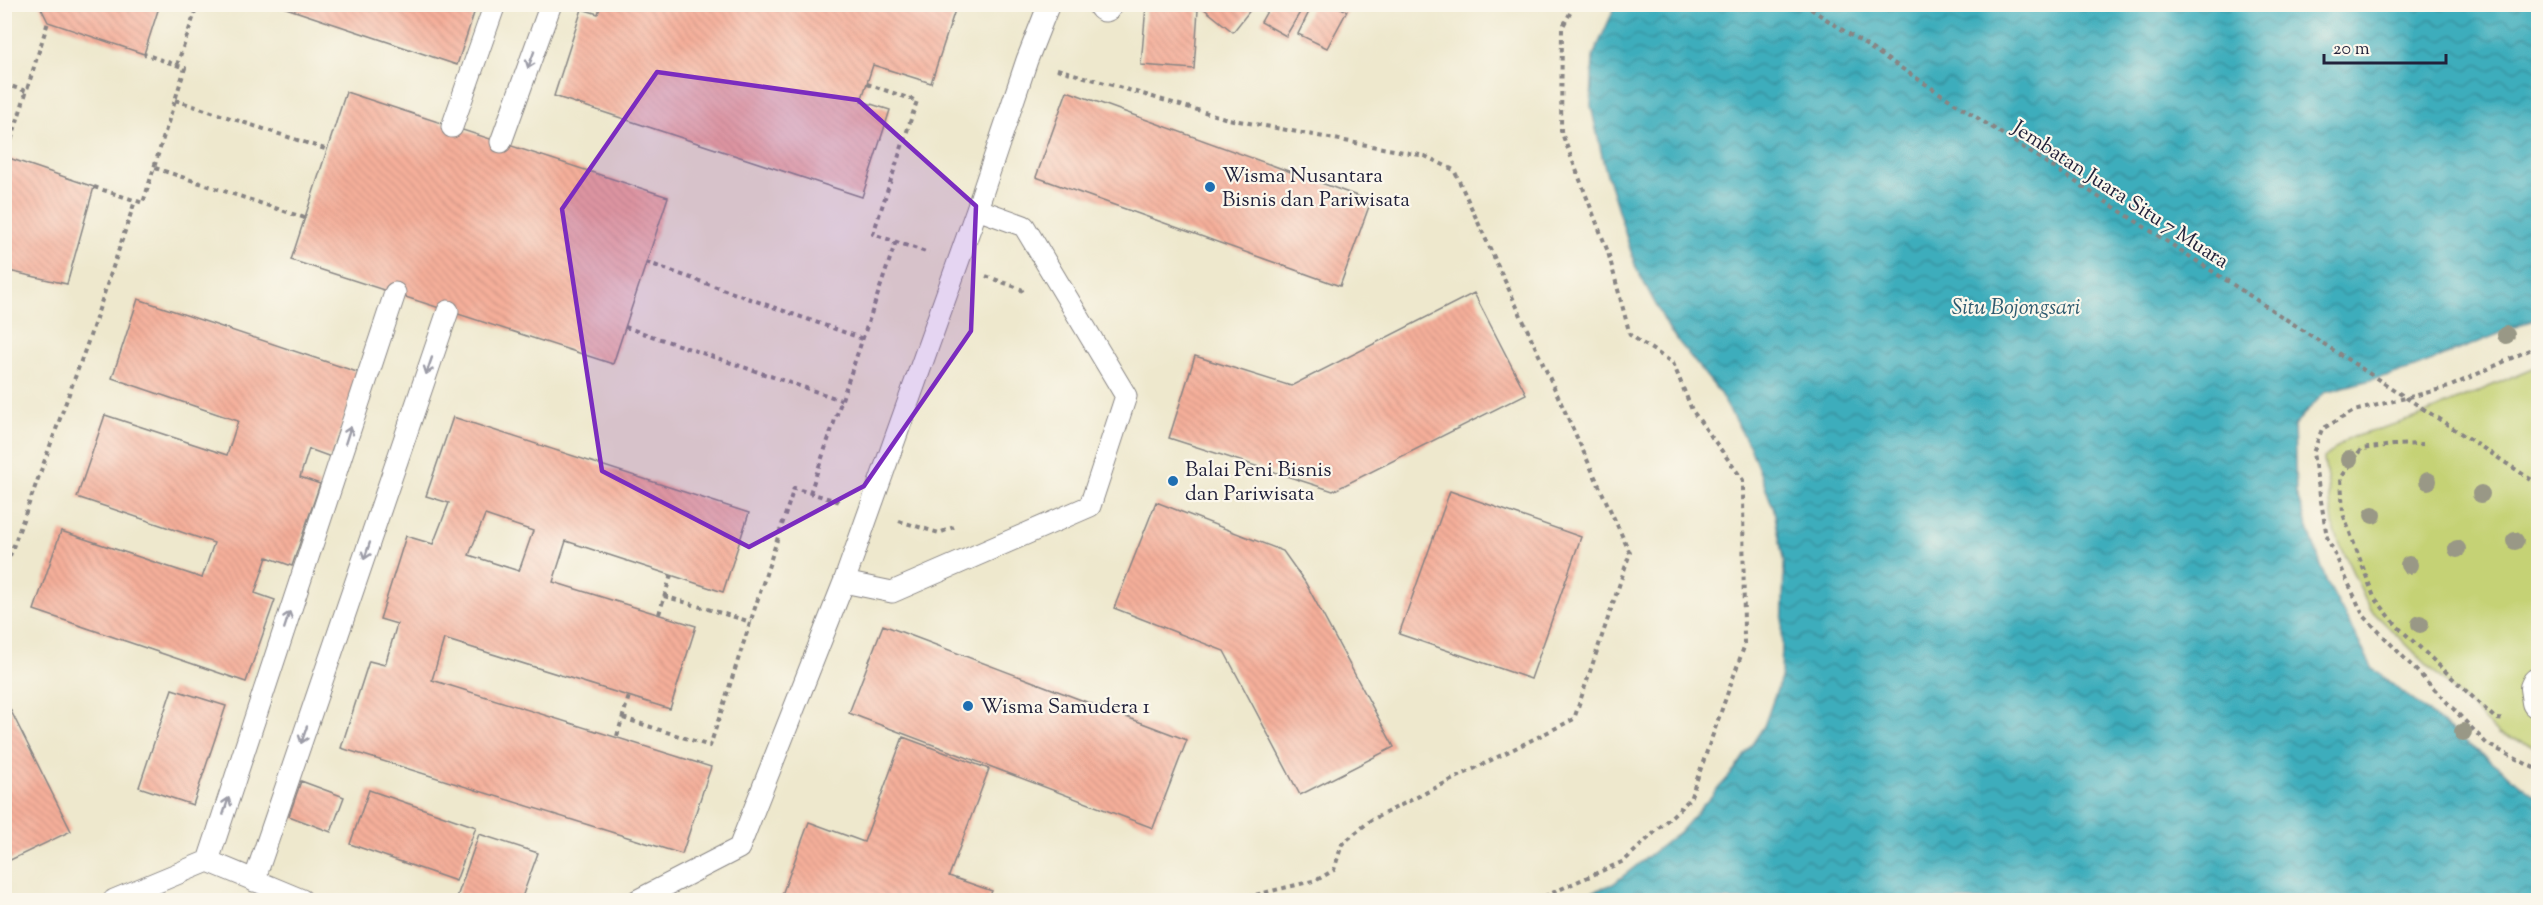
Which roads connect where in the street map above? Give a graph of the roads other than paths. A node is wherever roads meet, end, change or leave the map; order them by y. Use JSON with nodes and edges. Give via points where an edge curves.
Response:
{"nodes":[{"id":1,"x":495,"y":4,"type":"edge"},
{"id":2,"x":550,"y":4,"type":"edge"},
{"id":3,"x":1049,"y":4,"type":"edge"},
{"id":4,"x":452,"y":127,"type":"dead end"},
{"id":5,"x":501,"y":142,"type":"dead end"},
{"id":6,"x":977,"y":209,"type":"junction"},
{"id":7,"x":395,"y":293,"type":"dead end"},
{"id":8,"x":448,"y":311,"type":"dead end"},
{"id":9,"x":844,"y":582,"type":"junction"},
{"id":10,"x":2538,"y":684,"type":"edge"},
{"id":11,"x":2527,"y":711,"type":"edge"},
{"id":12,"x":207,"y":861,"type":"junction"},
{"id":13,"x":254,"y":880,"type":"junction"},
{"id":14,"x":114,"y":900,"type":"edge"},
{"id":15,"x":302,"y":900,"type":"edge"},
{"id":16,"x":638,"y":900,"type":"edge"}],
"edges":[{"from":1,"to":4,"type":"lane"},
{"from":2,"to":5,"type":"lane","one_way":true},
{"from":3,"to":6,"type":"lane"},
{"from":6,"to":9,"type":"lane"},
{"from":6,"to":9,"type":"lane","via":[[1024,226],[1126,396],[1090,506],[892,592]]},
{"from":12,"to":7,"type":"lane","one_way":true},
{"from":8,"to":13,"type":"lane","one_way":true},
{"from":9,"to":16,"type":"lane","via":[[740,848]]},
{"from":10,"to":11,"type":"street"},
{"from":12,"to":13,"type":"lane"},
{"from":12,"to":14,"type":"lane"},
{"from":13,"to":15,"type":"lane"}]}
